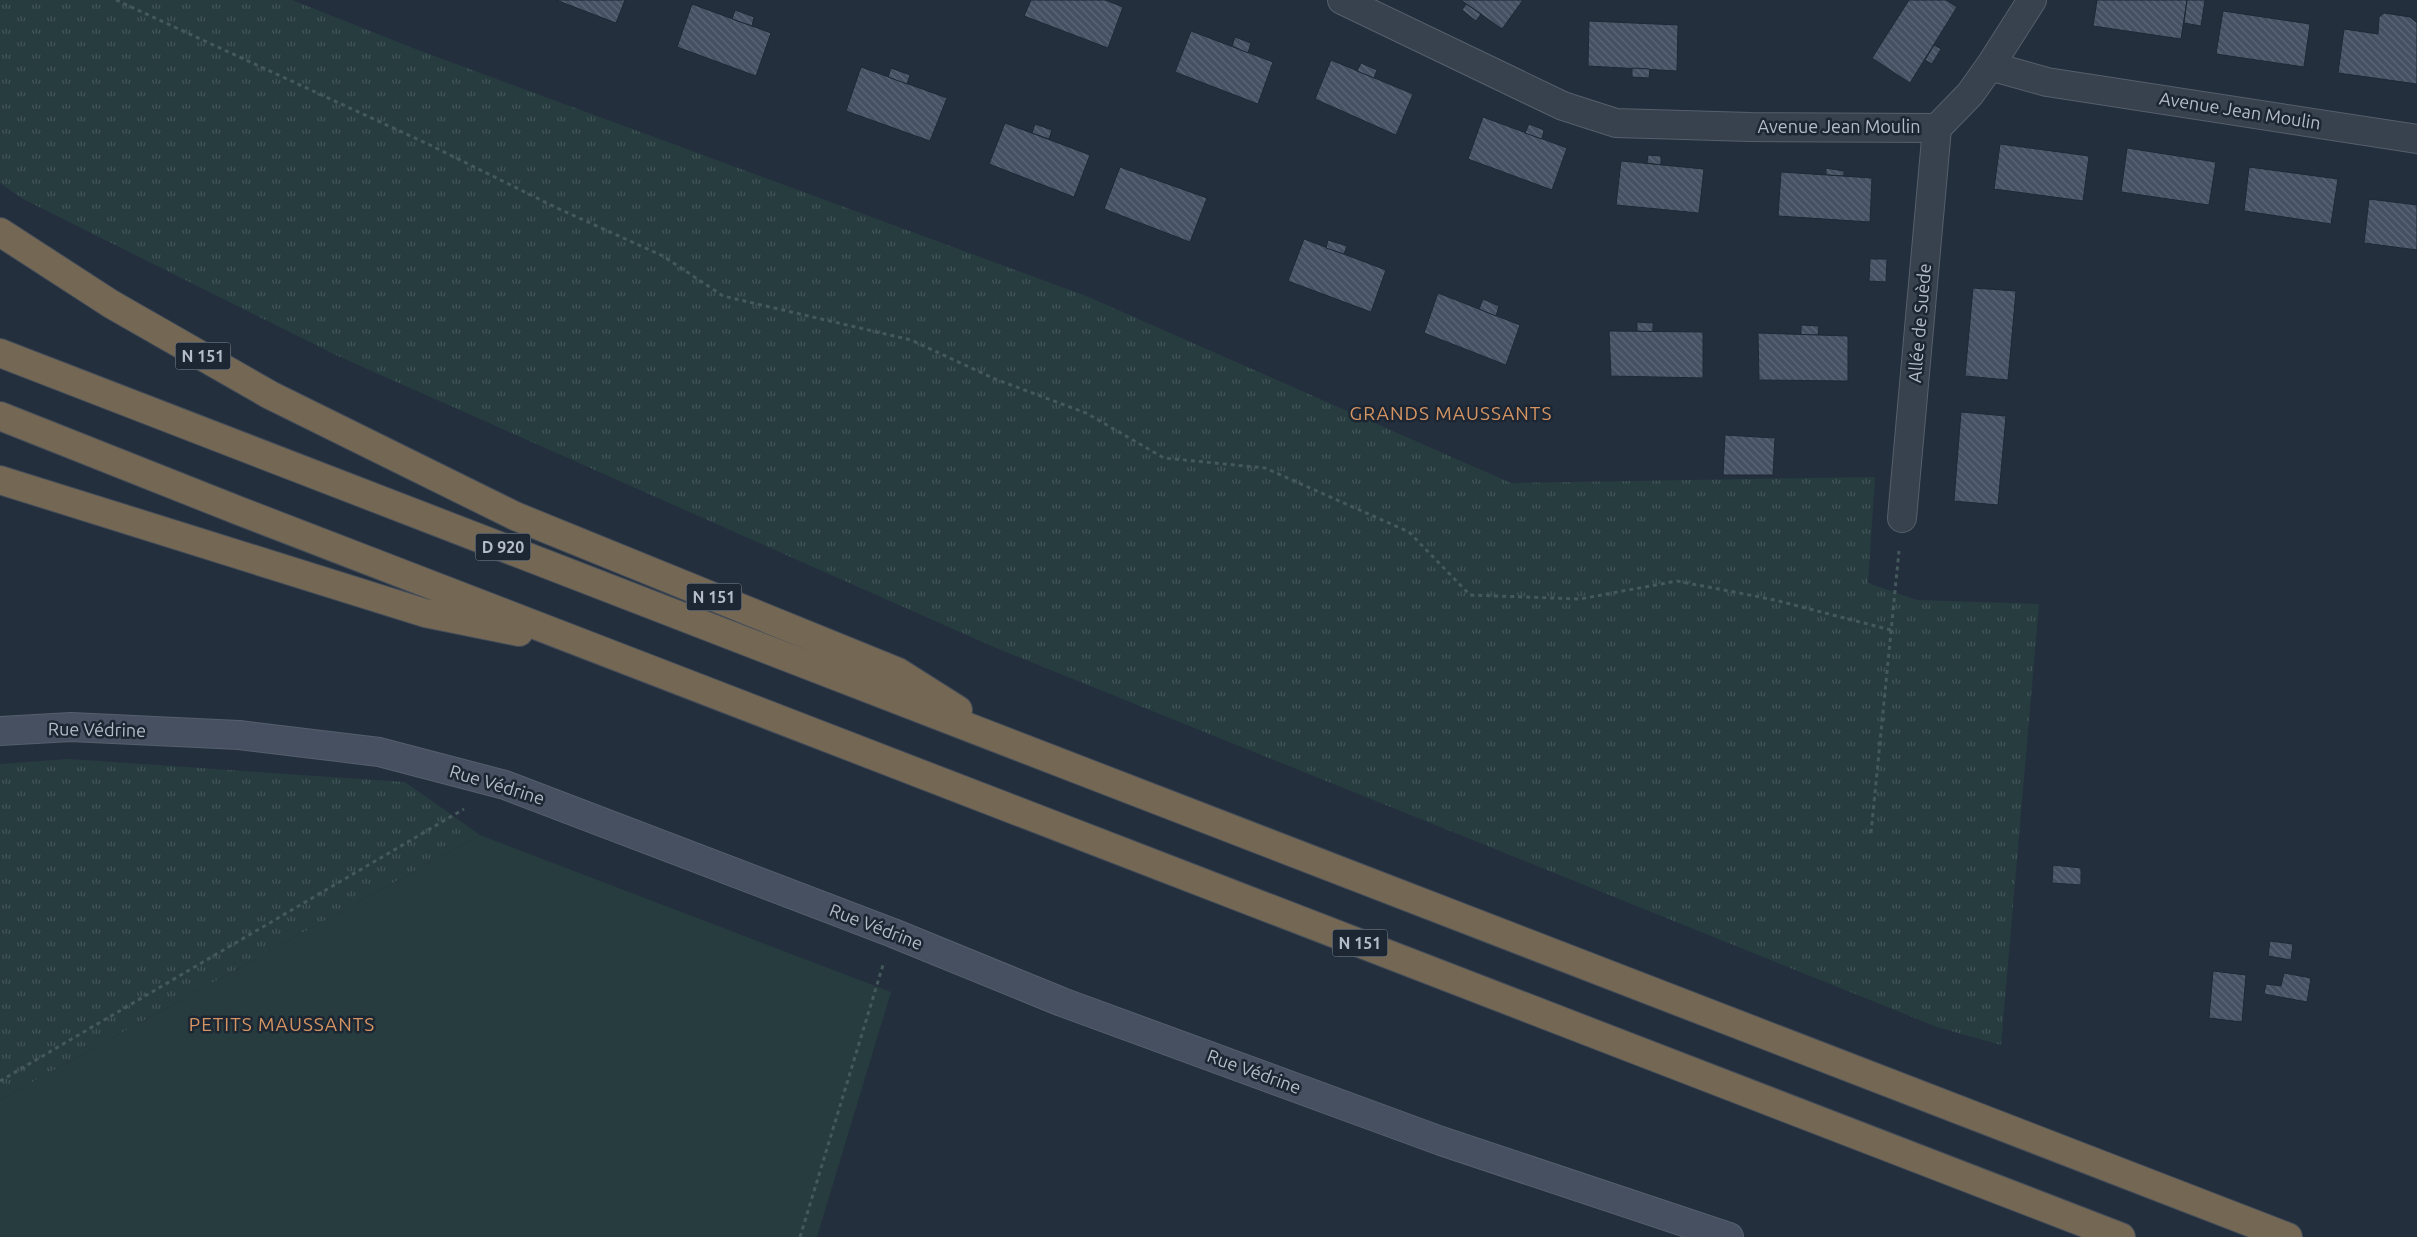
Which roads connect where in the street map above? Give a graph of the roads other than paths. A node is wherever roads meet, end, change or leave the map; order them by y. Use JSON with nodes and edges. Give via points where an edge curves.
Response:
{"nodes":[{"id":1,"x":1343,"y":0,"type":"edge"},
{"id":2,"x":2032,"y":0,"type":"edge"},
{"id":3,"x":1990,"y":66,"type":"junction"},
{"id":4,"x":1937,"y":128,"type":"junction"},
{"id":5,"x":2417,"y":139,"type":"edge"},
{"id":6,"x":0,"y":232,"type":"edge"},
{"id":7,"x":0,"y":353,"type":"edge"},
{"id":8,"x":0,"y":416,"type":"edge"},
{"id":9,"x":0,"y":480,"type":"edge"},
{"id":10,"x":1902,"y":518,"type":"road end"},
{"id":11,"x":600,"y":649,"type":"junction"},
{"id":12,"x":0,"y":731,"type":"edge"},
{"id":13,"x":1006,"y":741,"type":"junction"},
{"id":14,"x":1729,"y":1237,"type":"edge"},
{"id":15,"x":2121,"y":1237,"type":"edge"},
{"id":16,"x":2288,"y":1237,"type":"edge"}],
"edges":[{"from":1,"to":4,"type":"street","name":"Avenue Jean Moulin","via":[[1563,106],[1616,123]]},
{"from":2,"to":3,"type":"street"},
{"from":3,"to":4,"type":"street","name":"Avenue Jean Moulin","via":[[1970,94]]},
{"from":3,"to":5,"type":"street","name":"Avenue Jean Moulin","via":[[2047,82]]},
{"from":4,"to":10,"type":"street","name":"Allée de Suède"},
{"from":6,"to":13,"type":"highway","number":"N 151","via":[[112,304],[270,394],[515,516],[898,672]]},
{"from":7,"to":13,"type":"highway","number":"D 920"},
{"from":8,"to":11,"type":"highway"},
{"from":9,"to":11,"type":"highway","via":[[425,613]]},
{"from":11,"to":15,"type":"highway","number":"N 151"},
{"from":12,"to":14,"type":"street","name":"Rue Védrine","via":[[71,727],[239,735],[379,752],[505,785],[893,933],[1062,1002],[1441,1142]]},
{"from":13,"to":16,"type":"highway","number":"N 151"}]}
